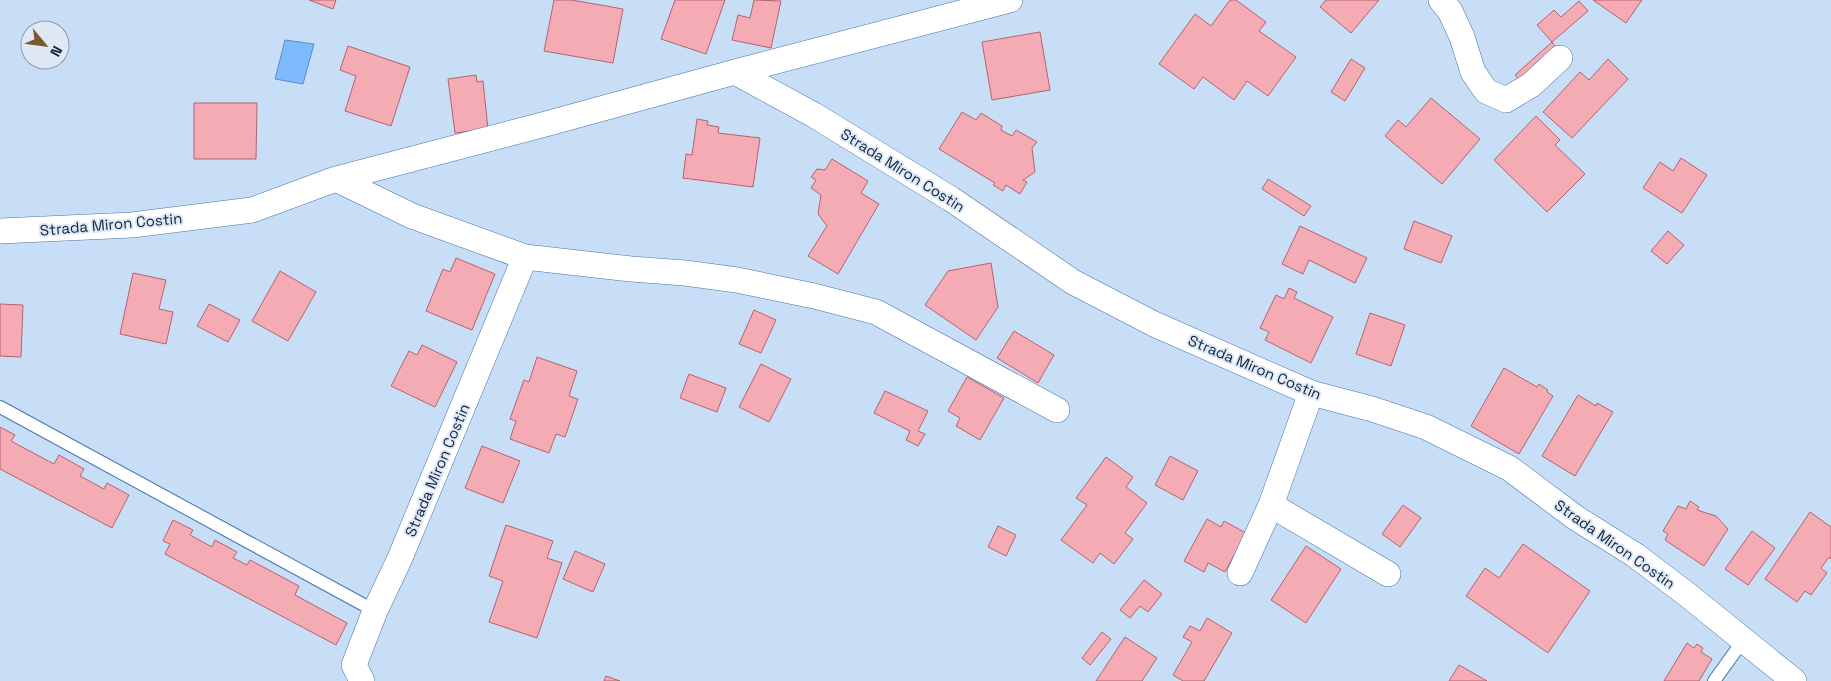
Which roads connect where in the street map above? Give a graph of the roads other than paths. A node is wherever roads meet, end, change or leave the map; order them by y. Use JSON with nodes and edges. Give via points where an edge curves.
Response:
{"nodes":[{"id":1,"x":1010,"y":0,"type":"edge"},
{"id":2,"x":1441,"y":0,"type":"edge"},
{"id":3,"x":1560,"y":58,"type":"dead end"},
{"id":4,"x":735,"y":72,"type":"junction"},
{"id":5,"x":336,"y":179,"type":"junction"},
{"id":6,"x":0,"y":231,"type":"edge"},
{"id":7,"x":525,"y":257,"type":"junction"},
{"id":8,"x":1311,"y":393,"type":"junction"},
{"id":9,"x":0,"y":407,"type":"edge"},
{"id":10,"x":1057,"y":410,"type":"dead end"},
{"id":11,"x":1271,"y":505,"type":"junction"},
{"id":12,"x":1240,"y":573,"type":"dead end"},
{"id":13,"x":1388,"y":574,"type":"dead end"},
{"id":14,"x":375,"y":611,"type":"junction"},
{"id":15,"x":1744,"y":641,"type":"junction"},
{"id":16,"x":362,"y":681,"type":"edge"},
{"id":17,"x":1714,"y":681,"type":"edge"},
{"id":18,"x":1794,"y":681,"type":"edge"}],
"edges":[{"from":1,"to":4,"type":"street","name":"Strada Miron Costin"},
{"from":2,"to":3,"type":"street","via":[[1462,37],[1473,72],[1486,91],[1506,100],[1531,86]]},
{"from":4,"to":5,"type":"street","name":"Strada Miron Costin"},
{"from":4,"to":8,"type":"street","name":"Strada Miron Costin","via":[[814,115],[935,189],[1073,282],[1154,324]]},
{"from":5,"to":6,"type":"street","name":"Strada Miron Costin","via":[[252,210],[132,225]]},
{"from":5,"to":7,"type":"street","via":[[412,216]]},
{"from":7,"to":10,"type":"street","via":[[737,280],[876,312]]},
{"from":7,"to":14,"type":"street","name":"Strada Miron Costin"},
{"from":8,"to":11,"type":"street"},
{"from":8,"to":15,"type":"street","name":"Strada Miron Costin","via":[[1426,427],[1509,468],[1576,518],[1635,555]]},
{"from":9,"to":14,"type":"lane"},
{"from":11,"to":12,"type":"street"},
{"from":11,"to":13,"type":"street"},
{"from":14,"to":16,"type":"street","name":"Strada Miron Costin","via":[[354,664]]},
{"from":15,"to":17,"type":"lane"},
{"from":15,"to":18,"type":"street","name":"Strada Miron Costin"}]}
